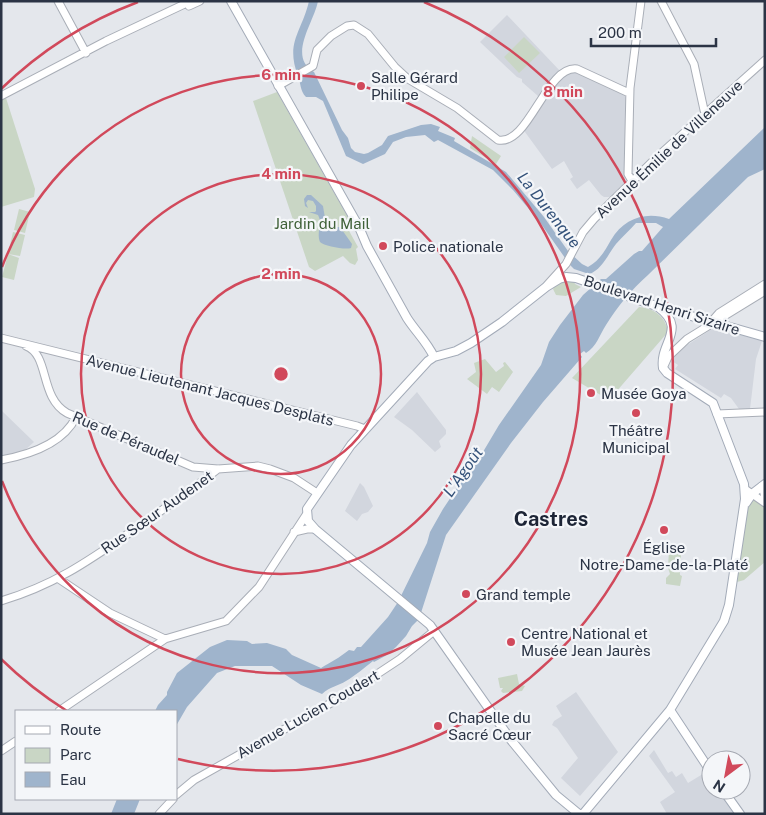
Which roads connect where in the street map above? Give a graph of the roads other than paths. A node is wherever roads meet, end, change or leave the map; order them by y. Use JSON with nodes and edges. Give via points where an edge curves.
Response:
{"nodes":[{"id":1,"x":58,"y":1,"type":"edge"},
{"id":2,"x":192,"y":1,"type":"edge"},
{"id":3,"x":200,"y":1,"type":"edge"},
{"id":4,"x":641,"y":1,"type":"edge"},
{"id":5,"x":661,"y":1,"type":"edge"},
{"id":6,"x":230,"y":2,"type":"edge"},
{"id":7,"x":86,"y":53,"type":"junction"},
{"id":8,"x":765,"y":60,"type":"edge"},
{"id":9,"x":278,"y":86,"type":"junction"},
{"id":10,"x":630,"y":93,"type":"junction"},
{"id":11,"x":1,"y":96,"type":"edge"},
{"id":12,"x":706,"y":112,"type":"junction"},
{"id":13,"x":632,"y":181,"type":"junction"},
{"id":14,"x":565,"y":265,"type":"junction"},
{"id":15,"x":576,"y":278,"type":"junction"},
{"id":16,"x":765,"y":284,"type":"edge"},
{"id":17,"x":546,"y":287,"type":"junction"},
{"id":18,"x":765,"y":291,"type":"edge"},
{"id":19,"x":656,"y":306,"type":"junction"},
{"id":20,"x":728,"y":314,"type":"junction"},
{"id":21,"x":712,"y":323,"type":"junction"},
{"id":22,"x":729,"y":327,"type":"junction"},
{"id":23,"x":765,"y":337,"type":"edge"},
{"id":24,"x":1,"y":338,"type":"edge"},
{"id":25,"x":687,"y":339,"type":"junction"},
{"id":26,"x":426,"y":341,"type":"junction"},
{"id":27,"x":14,"y":342,"type":"junction"},
{"id":28,"x":667,"y":348,"type":"junction"},
{"id":29,"x":54,"y":352,"type":"junction"},
{"id":30,"x":449,"y":353,"type":"junction"},
{"id":31,"x":39,"y":358,"type":"junction"},
{"id":32,"x":435,"y":360,"type":"junction"},
{"id":33,"x":663,"y":368,"type":"junction"},
{"id":34,"x":765,"y":412,"type":"edge"},
{"id":35,"x":717,"y":414,"type":"junction"},
{"id":36,"x":76,"y":417,"type":"junction"},
{"id":37,"x":365,"y":429,"type":"junction"},
{"id":38,"x":1,"y":460,"type":"edge"},
{"id":39,"x":218,"y":469,"type":"junction"},
{"id":40,"x":764,"y":485,"type":"edge"},
{"id":41,"x":745,"y":489,"type":"junction"},
{"id":42,"x":317,"y":493,"type":"junction"},
{"id":43,"x":752,"y":494,"type":"junction"},
{"id":44,"x":765,"y":497,"type":"edge"},
{"id":45,"x":765,"y":503,"type":"edge"},
{"id":46,"x":744,"y":507,"type":"junction"},
{"id":47,"x":306,"y":515,"type":"junction"},
{"id":48,"x":312,"y":526,"type":"junction"},
{"id":49,"x":294,"y":532,"type":"junction"},
{"id":50,"x":66,"y":575,"type":"junction"},
{"id":51,"x":59,"y":579,"type":"junction"},
{"id":52,"x":67,"y":584,"type":"junction"},
{"id":53,"x":1,"y":601,"type":"edge"},
{"id":54,"x":434,"y":631,"type":"junction"},
{"id":55,"x":165,"y":639,"type":"junction"},
{"id":56,"x":60,"y":710,"type":"edge"},
{"id":57,"x":670,"y":710,"type":"junction"},
{"id":58,"x":659,"y":724,"type":"junction"},
{"id":59,"x":681,"y":728,"type":"junction"},
{"id":60,"x":15,"y":742,"type":"edge"},
{"id":61,"x":1,"y":751,"type":"edge"},
{"id":62,"x":701,"y":757,"type":"edge"},
{"id":63,"x":178,"y":792,"type":"edge"},
{"id":64,"x":172,"y":800,"type":"edge"},
{"id":65,"x":561,"y":800,"type":"junction"},
{"id":66,"x":730,"y":800,"type":"edge"},
{"id":67,"x":159,"y":814,"type":"edge"},
{"id":68,"x":570,"y":814,"type":"edge"},
{"id":69,"x":579,"y":814,"type":"edge"},
{"id":70,"x":583,"y":814,"type":"edge"},
{"id":71,"x":740,"y":814,"type":"edge"}],
"edges":[{"from":1,"to":7,"type":"street"},
{"from":2,"to":7,"type":"street"},
{"from":3,"to":7,"type":"street"},
{"from":4,"to":10,"type":"street"},
{"from":5,"to":12,"type":"street","via":[[694,64]]},
{"from":6,"to":9,"type":"main road"},
{"from":7,"to":11,"type":"street"},
{"from":8,"to":12,"type":"street","name":"Avenue Émilie de Villeneuve"},
{"from":9,"to":10,"type":"street","via":[[309,69],[317,50],[335,33],[350,25],[368,34],[412,82],[457,108],[501,141],[508,140],[523,126],[552,83],[568,69],[577,69]]},
{"from":9,"to":26,"type":"main road","via":[[410,323]]},
{"from":10,"to":13,"type":"street","via":[[628,174]]},
{"from":12,"to":13,"type":"street","name":"Avenue Émilie de Villeneuve"},
{"from":13,"to":14,"type":"street","name":"Avenue Émilie de Villeneuve","via":[[589,223]]},
{"from":14,"to":15,"type":"street","name":"Boulevard Henri Sizaire"},
{"from":14,"to":17,"type":"street","name":"Avenue Émilie de Villeneuve"},
{"from":15,"to":17,"type":"main road","via":[[562,278]]},
{"from":15,"to":19,"type":"main road","name":"Boulevard Henri Sizaire"},
{"from":16,"to":21,"type":"street","via":[[719,313]]},
{"from":17,"to":30,"type":"main road","via":[[483,335]]},
{"from":18,"to":20,"type":"street"},
{"from":19,"to":21,"type":"main road","name":"Boulevard Henri Sizaire"},
{"from":19,"to":28,"type":"main road","via":[[668,316],[672,327]]},
{"from":20,"to":21,"type":"street"},
{"from":20,"to":22,"type":"street"},
{"from":21,"to":22,"type":"main road","name":"Boulevard Henri Sizaire"},
{"from":21,"to":25,"type":"street"},
{"from":22,"to":23,"type":"main road","name":"Boulevard Henri Sizaire"},
{"from":24,"to":27,"type":"street"},
{"from":25,"to":28,"type":"street"},
{"from":25,"to":33,"type":"street"},
{"from":26,"to":30,"type":"main road","via":[[435,351]]},
{"from":26,"to":32,"type":"main road"},
{"from":27,"to":29,"type":"street","name":"Avenue Lieutenant Jacques Desplats"},
{"from":27,"to":31,"type":"street","via":[[32,348]]},
{"from":28,"to":33,"type":"main road"},
{"from":29,"to":31,"type":"street","via":[[45,351]]},
{"from":29,"to":37,"type":"street","name":"Avenue Lieutenant Jacques Desplats"},
{"from":30,"to":32,"type":"main road"},
{"from":31,"to":36,"type":"street","name":"Rue de Péraudel","via":[[52,399],[62,410]]},
{"from":32,"to":37,"type":"main road","via":[[426,362]]},
{"from":33,"to":35,"type":"main road","via":[[711,401]]},
{"from":34,"to":35,"type":"street"},
{"from":35,"to":41,"type":"main road"},
{"from":36,"to":38,"type":"street","via":[[52,442]]},
{"from":36,"to":39,"type":"street","name":"Rue de Péraudel","via":[[194,466]]},
{"from":37,"to":42,"type":"main road"},
{"from":39,"to":42,"type":"street","name":"Rue Sœur Audenet","via":[[258,466],[294,478]]},
{"from":39,"to":50,"type":"street","name":"Rue Sœur Audenet"},
{"from":40,"to":43,"type":"main road"},
{"from":40,"to":44,"type":"street"},
{"from":41,"to":43,"type":"street"},
{"from":41,"to":46,"type":"main road"},
{"from":42,"to":47,"type":"main road"},
{"from":43,"to":45,"type":"street"},
{"from":43,"to":46,"type":"main road"},
{"from":46,"to":57,"type":"main road","via":[[728,610],[722,626]]},
{"from":47,"to":48,"type":"main road"},
{"from":47,"to":49,"type":"street"},
{"from":48,"to":49,"type":"street"},
{"from":48,"to":54,"type":"main road","via":[[421,616]]},
{"from":49,"to":55,"type":"street","via":[[259,587],[226,621]]},
{"from":50,"to":51,"type":"street","name":"Rue Sœur Audenet"},
{"from":50,"to":52,"type":"street"},
{"from":51,"to":52,"type":"street"},
{"from":51,"to":53,"type":"street","name":"Rue Sœur Audenet"},
{"from":52,"to":55,"type":"street","via":[[110,613]]},
{"from":54,"to":63,"type":"street","name":"Avenue Lucien Coudert","via":[[400,659],[346,694]]},
{"from":54,"to":65,"type":"main road","via":[[509,738]]},
{"from":55,"to":56,"type":"street"},
{"from":57,"to":58,"type":"main road"},
{"from":57,"to":59,"type":"main road"},
{"from":58,"to":59,"type":"main road","via":[[671,722]]},
{"from":58,"to":70,"type":"main road"},
{"from":59,"to":62,"type":"main road"},
{"from":60,"to":61,"type":"street"},
{"from":64,"to":67,"type":"street"},
{"from":65,"to":68,"type":"main road"},
{"from":65,"to":69,"type":"main road"},
{"from":66,"to":71,"type":"main road"}]}
